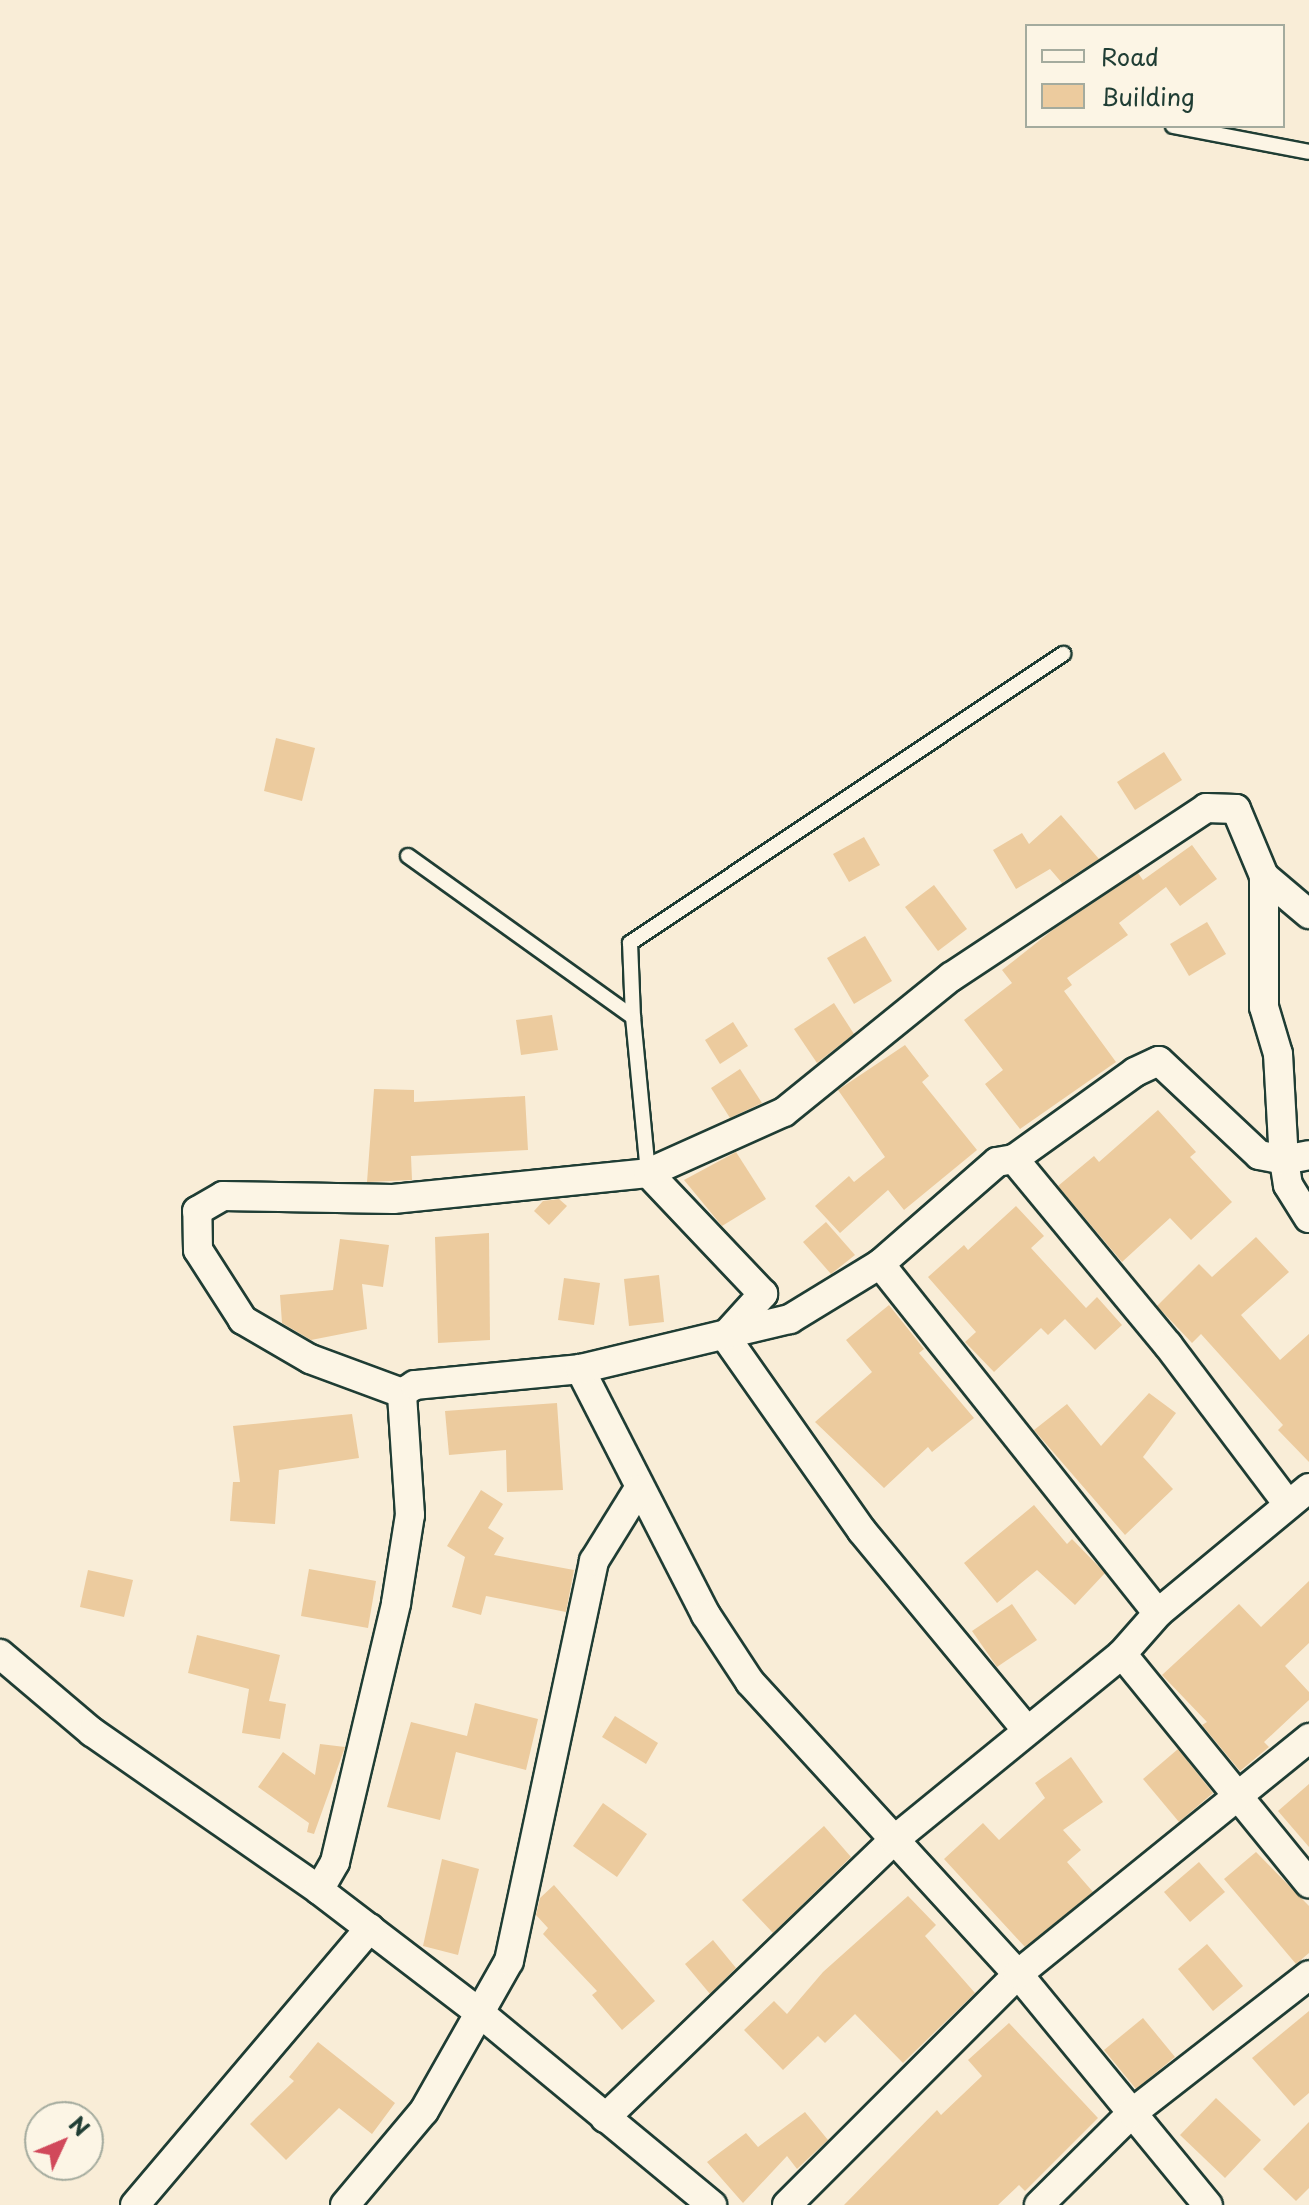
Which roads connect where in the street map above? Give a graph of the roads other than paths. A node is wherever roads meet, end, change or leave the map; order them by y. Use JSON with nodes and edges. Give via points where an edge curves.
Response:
{"nodes":[{"id":1,"x":1183,"y":128,"type":"edge"},
{"id":2,"x":1309,"y":152,"type":"edge"},
{"id":3,"x":1063,"y":654,"type":"dead end"},
{"id":4,"x":408,"y":856,"type":"dead end"},
{"id":5,"x":1264,"y":876,"type":"junction"},
{"id":6,"x":1309,"y":914,"type":"edge"},
{"id":7,"x":633,"y":1017,"type":"junction"},
{"id":8,"x":1297,"y":1158,"type":"edge"},
{"id":9,"x":1014,"y":1159,"type":"junction"},
{"id":10,"x":648,"y":1173,"type":"junction"},
{"id":11,"x":1309,"y":1218,"type":"edge"},
{"id":12,"x":880,"y":1264,"type":"junction"},
{"id":13,"x":725,"y":1336,"type":"junction"},
{"id":14,"x":580,"y":1369,"type":"junction"},
{"id":15,"x":402,"y":1393,"type":"junction"},
{"id":16,"x":638,"y":1490,"type":"junction"},
{"id":17,"x":1299,"y":1496,"type":"edge"},
{"id":18,"x":1158,"y":1613,"type":"junction"},
{"id":19,"x":0,"y":1654,"type":"edge"},
{"id":20,"x":1122,"y":1654,"type":"junction"},
{"id":21,"x":1025,"y":1728,"type":"junction"},
{"id":22,"x":1309,"y":1738,"type":"edge"},
{"id":23,"x":1241,"y":1796,"type":"junction"},
{"id":24,"x":894,"y":1840,"type":"junction"},
{"id":25,"x":1309,"y":1883,"type":"edge"},
{"id":26,"x":319,"y":1890,"type":"junction"},
{"id":27,"x":370,"y":1928,"type":"junction"},
{"id":28,"x":1018,"y":1974,"type":"junction"},
{"id":29,"x":1309,"y":1975,"type":"edge"},
{"id":30,"x":481,"y":2014,"type":"junction"},
{"id":31,"x":1132,"y":2113,"type":"junction"},
{"id":32,"x":605,"y":2118,"type":"junction"},
{"id":33,"x":697,"y":2201,"type":"edge"},
{"id":34,"x":135,"y":2205,"type":"edge"},
{"id":35,"x":345,"y":2205,"type":"edge"},
{"id":36,"x":787,"y":2205,"type":"edge"},
{"id":37,"x":1039,"y":2205,"type":"edge"},
{"id":38,"x":1208,"y":2205,"type":"edge"}],
"edges":[{"from":1,"to":2,"type":"lane"},
{"from":3,"to":7,"type":"lane","via":[[630,943]]},
{"from":4,"to":7,"type":"lane"},
{"from":5,"to":6,"type":"street"},
{"from":5,"to":8,"type":"street","via":[[1264,1007]]},
{"from":5,"to":10,"type":"street","via":[[1236,809],[1206,808],[951,977],[784,1112]]},
{"from":7,"to":10,"type":"lane"},
{"from":8,"to":9,"type":"street","via":[[1259,1155],[1159,1061],[1135,1072]]},
{"from":8,"to":11,"type":"street","via":[[1288,1185]]},
{"from":9,"to":12,"type":"street","via":[[997,1162]]},
{"from":9,"to":17,"type":"street"},
{"from":10,"to":13,"type":"street","via":[[763,1294]]},
{"from":10,"to":15,"type":"street","via":[[393,1199],[223,1196],[197,1211],[198,1250],[243,1320],[310,1359]]},
{"from":12,"to":13,"type":"street","via":[[790,1319]]},
{"from":12,"to":18,"type":"street"},
{"from":13,"to":14,"type":"street"},
{"from":13,"to":21,"type":"street","via":[[862,1531]]},
{"from":14,"to":15,"type":"street","via":[[415,1385]]},
{"from":14,"to":16,"type":"street"},
{"from":15,"to":26,"type":"street","via":[[410,1515],[396,1603],[335,1862]]},
{"from":16,"to":24,"type":"street","via":[[706,1615],[750,1682]]},
{"from":16,"to":30,"type":"street","via":[[594,1561],[509,1961]]},
{"from":17,"to":18,"type":"street"},
{"from":18,"to":20,"type":"street"},
{"from":19,"to":26,"type":"street","via":[[92,1732]]},
{"from":20,"to":21,"type":"street"},
{"from":20,"to":23,"type":"street"},
{"from":21,"to":24,"type":"street"},
{"from":22,"to":23,"type":"street"},
{"from":23,"to":25,"type":"street"},
{"from":23,"to":28,"type":"street"},
{"from":24,"to":28,"type":"street"},
{"from":24,"to":32,"type":"street"},
{"from":26,"to":27,"type":"street"},
{"from":27,"to":30,"type":"street"},
{"from":27,"to":34,"type":"street"},
{"from":28,"to":31,"type":"street"},
{"from":28,"to":36,"type":"street"},
{"from":29,"to":31,"type":"street"},
{"from":30,"to":32,"type":"street"},
{"from":30,"to":35,"type":"street","via":[[424,2111]]},
{"from":31,"to":37,"type":"street"},
{"from":31,"to":38,"type":"street"},
{"from":32,"to":33,"type":"street"}]}
